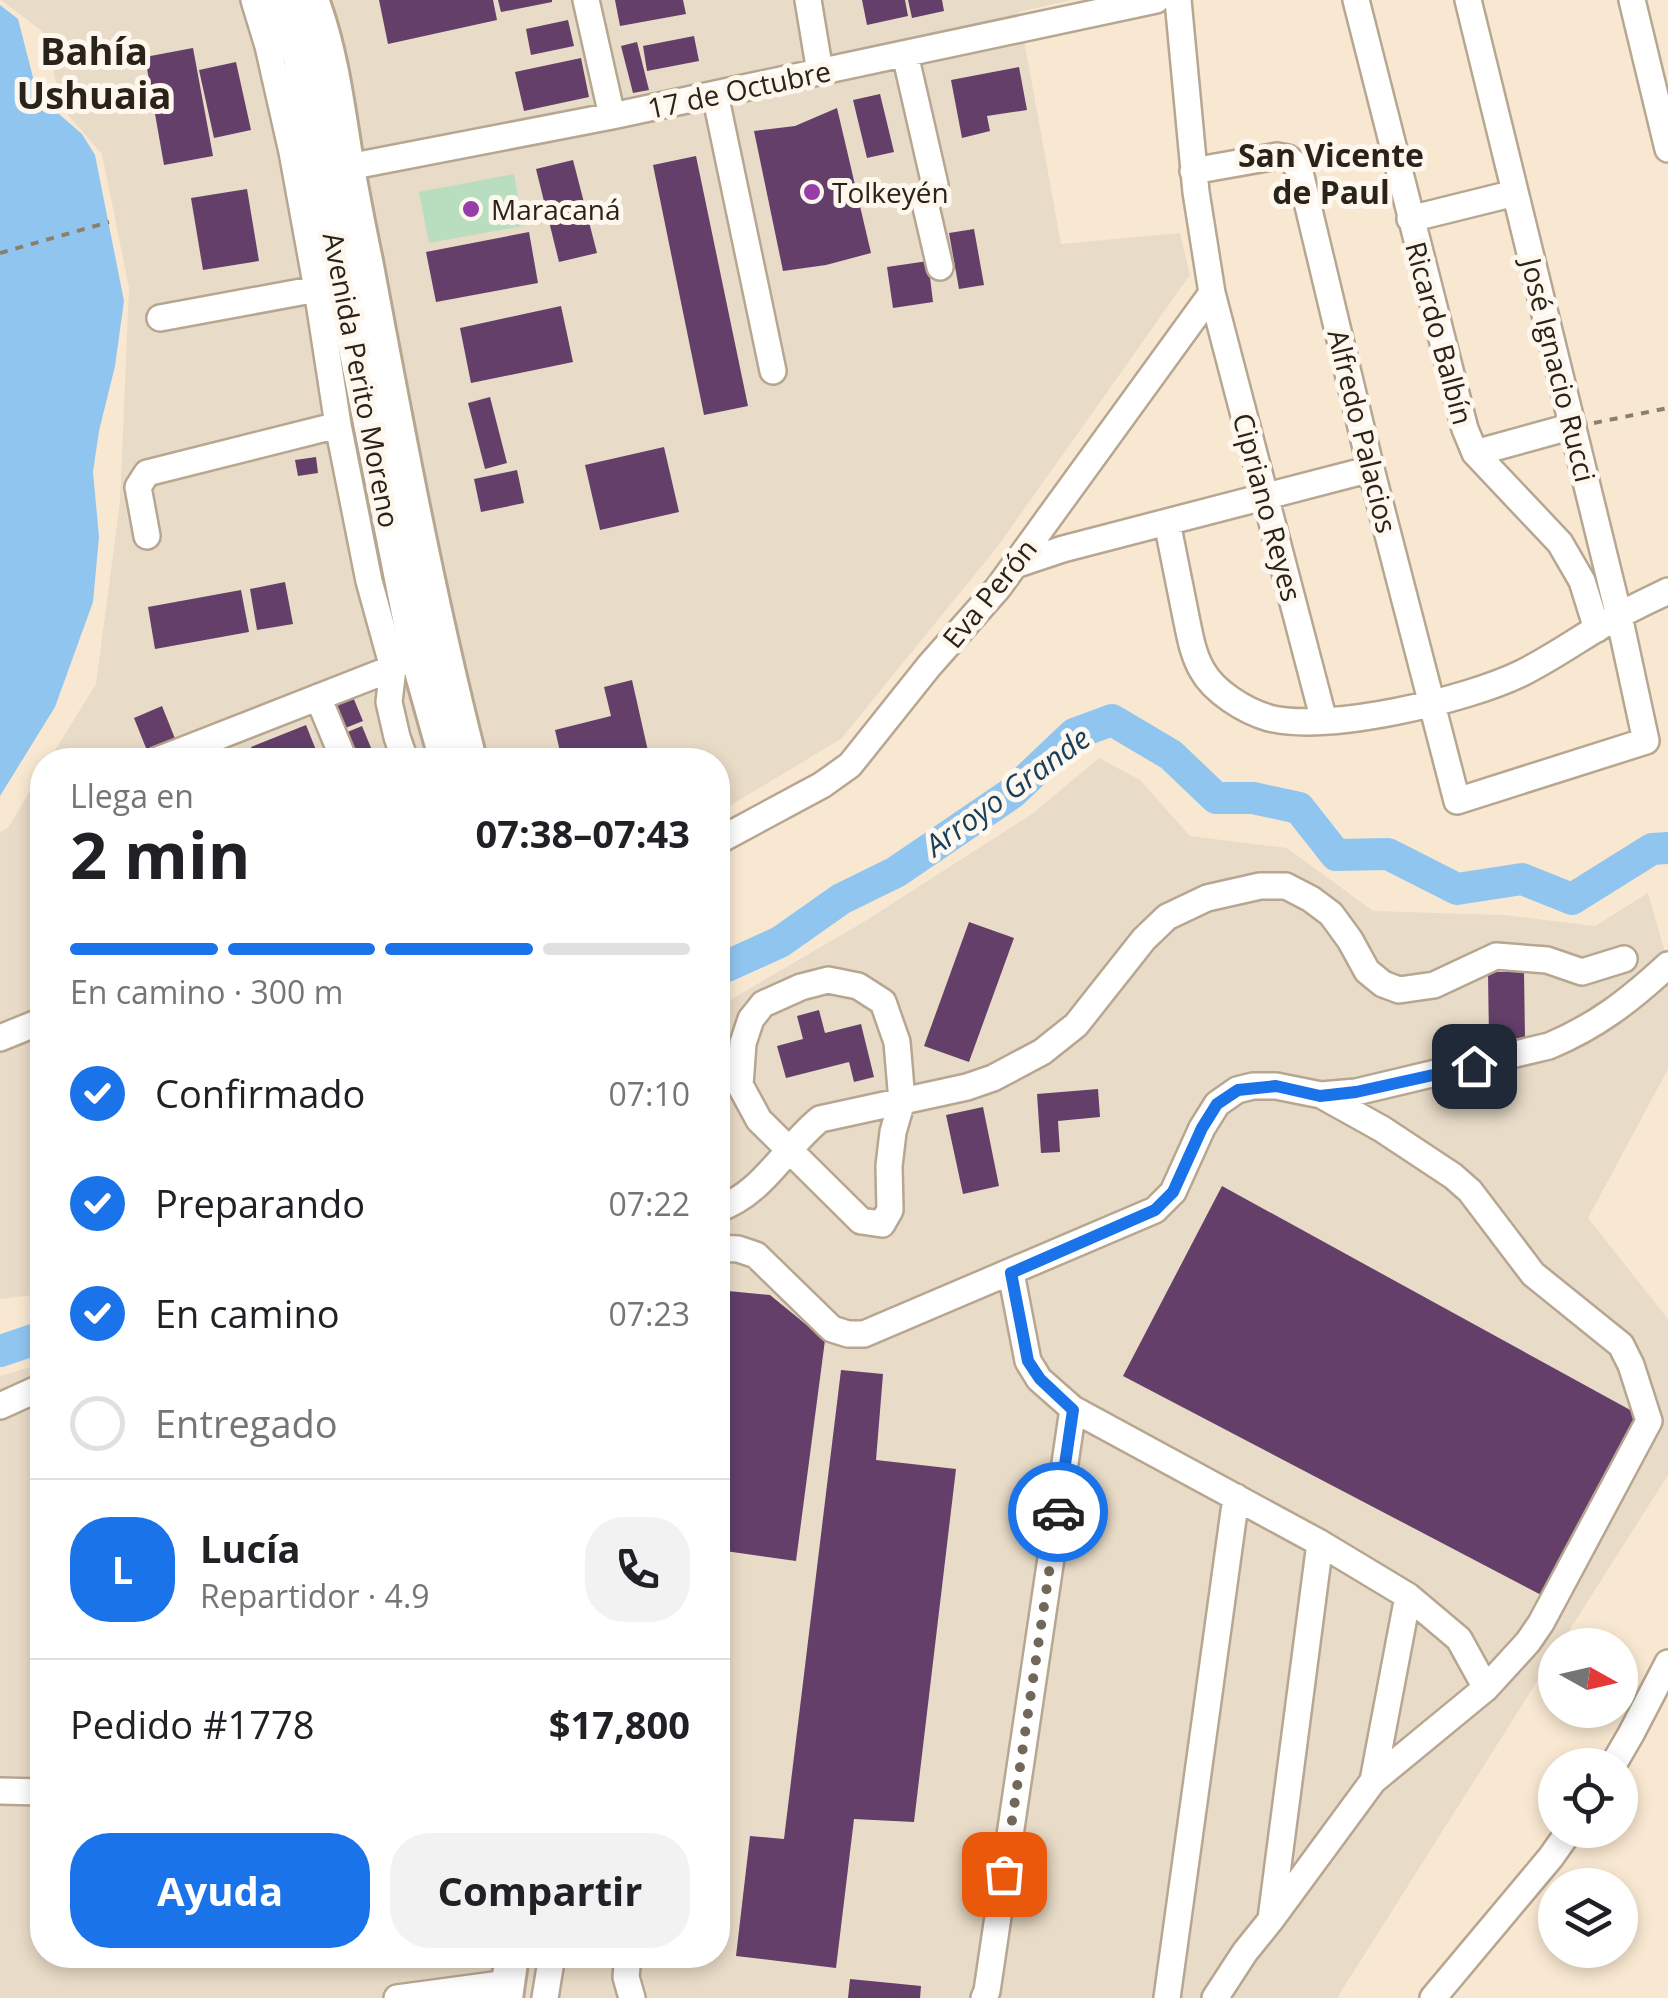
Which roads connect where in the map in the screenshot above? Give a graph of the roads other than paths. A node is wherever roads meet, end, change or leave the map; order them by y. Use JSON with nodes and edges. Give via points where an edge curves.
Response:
{"nodes":[{"id":1,"x":254,"y":0,"type":"edge"},
{"id":2,"x":280,"y":0,"type":"edge"},
{"id":3,"x":312,"y":0,"type":"edge"},
{"id":4,"x":586,"y":0,"type":"edge"},
{"id":5,"x":808,"y":0,"type":"edge"},
{"id":6,"x":1156,"y":0,"type":"edge"},
{"id":7,"x":1178,"y":0,"type":"edge"},
{"id":8,"x":1356,"y":0,"type":"edge"},
{"id":9,"x":1468,"y":0,"type":"edge"},
{"id":10,"x":1632,"y":0,"type":"edge"},
{"id":11,"x":905,"y":54,"type":"junction"},
{"id":12,"x":820,"y":72,"type":"junction"},
{"id":13,"x":714,"y":94,"type":"junction"},
{"id":14,"x":612,"y":116,"type":"junction"},
{"id":15,"x":1668,"y":150,"type":"edge"},
{"id":16,"x":334,"y":170,"type":"junction"},
{"id":17,"x":1194,"y":171,"type":"junction"},
{"id":18,"x":1515,"y":193,"type":"junction"},
{"id":19,"x":1410,"y":219,"type":"junction"},
{"id":20,"x":940,"y":267,"type":"dead end"},
{"id":21,"x":317,"y":289,"type":"junction"},
{"id":22,"x":1212,"y":292,"type":"junction"},
{"id":23,"x":160,"y":318,"type":"dead end"},
{"id":24,"x":773,"y":371,"type":"dead end"},
{"id":25,"x":338,"y":426,"type":"junction"},
{"id":26,"x":1572,"y":426,"type":"junction"},
{"id":27,"x":1475,"y":453,"type":"junction"},
{"id":28,"x":1371,"y":469,"type":"junction"},
{"id":29,"x":1265,"y":497,"type":"junction"},
{"id":30,"x":1167,"y":522,"type":"junction"},
{"id":31,"x":147,"y":536,"type":"dead end"},
{"id":32,"x":1015,"y":566,"type":"junction"},
{"id":33,"x":1668,"y":591,"type":"edge"},
{"id":34,"x":1608,"y":622,"type":"junction"},
{"id":35,"x":417,"y":655,"type":"junction"},
{"id":36,"x":318,"y":697,"type":"junction"},
{"id":37,"x":1432,"y":702,"type":"junction"},
{"id":38,"x":1324,"y":721,"type":"junction"},
{"id":39,"x":188,"y":748,"type":"edge"},
{"id":40,"x":339,"y":748,"type":"edge"},
{"id":41,"x":401,"y":748,"type":"edge"},
{"id":42,"x":443,"y":748,"type":"edge"},
{"id":43,"x":464,"y":748,"type":"edge"},
{"id":44,"x":1457,"y":801,"type":"joint"},
{"id":45,"x":730,"y":835,"type":"edge"},
{"id":46,"x":1624,"y":959,"type":"dead end"},
{"id":47,"x":1668,"y":965,"type":"edge"},
{"id":48,"x":30,"y":1026,"type":"edge"},
{"id":49,"x":0,"y":1038,"type":"edge"},
{"id":50,"x":1320,"y":1096,"type":"junction"},
{"id":51,"x":902,"y":1101,"type":"junction"},
{"id":52,"x":790,"y":1151,"type":"junction"},
{"id":53,"x":730,"y":1205,"type":"edge"},
{"id":54,"x":730,"y":1248,"type":"edge"},
{"id":55,"x":1011,"y":1273,"type":"junction"},
{"id":56,"x":30,"y":1392,"type":"edge"},
{"id":57,"x":0,"y":1406,"type":"edge"},
{"id":58,"x":1073,"y":1410,"type":"junction"},
{"id":59,"x":1236,"y":1497,"type":"junction"},
{"id":60,"x":1320,"y":1543,"type":"junction"},
{"id":61,"x":1408,"y":1596,"type":"junction"},
{"id":62,"x":1668,"y":1662,"type":"edge"},
{"id":63,"x":1486,"y":1688,"type":"junction"},
{"id":64,"x":1623,"y":1748,"type":"edge"},
{"id":65,"x":1374,"y":1781,"type":"junction"},
{"id":66,"x":0,"y":1791,"type":"edge"},
{"id":67,"x":30,"y":1792,"type":"edge"},
{"id":68,"x":1557,"y":1848,"type":"edge"},
{"id":69,"x":1270,"y":1922,"type":"junction"},
{"id":70,"x":550,"y":1968,"type":"edge"},
{"id":71,"x":627,"y":1968,"type":"edge"},
{"id":72,"x":509,"y":1979,"type":"edge"},
{"id":73,"x":397,"y":1998,"type":"edge"},
{"id":74,"x":545,"y":1998,"type":"edge"},
{"id":75,"x":632,"y":1998,"type":"edge"},
{"id":76,"x":984,"y":1998,"type":"edge"},
{"id":77,"x":1167,"y":1998,"type":"edge"},
{"id":78,"x":1215,"y":1998,"type":"edge"},
{"id":79,"x":1433,"y":1998,"type":"edge"}],
"edges":[{"from":1,"to":21,"type":"street"},
{"from":2,"to":16,"type":"main road","name":"Avenida Perito Moreno"},
{"from":3,"to":16,"type":"main road","name":"Avenida Perito Moreno","via":[[334,77]]},
{"from":4,"to":14,"type":"street"},
{"from":5,"to":12,"type":"street"},
{"from":6,"to":11,"type":"street","name":"17 de Octubre"},
{"from":7,"to":17,"type":"street","name":"Cipriano Reyes"},
{"from":8,"to":19,"type":"street","name":"Ricardo Balbín"},
{"from":9,"to":18,"type":"street","name":"José Ignacio Rucci"},
{"from":10,"to":15,"type":"street"},
{"from":11,"to":12,"type":"street","name":"17 de Octubre"},
{"from":11,"to":20,"type":"street","via":[[935,185],[926,208]]},
{"from":12,"to":13,"type":"street","name":"17 de Octubre"},
{"from":13,"to":14,"type":"street","name":"17 de Octubre"},
{"from":13,"to":24,"type":"street"},
{"from":14,"to":16,"type":"street","name":"17 de Octubre"},
{"from":16,"to":35,"type":"main road","name":"Avenida Perito Moreno"},
{"from":17,"to":22,"type":"street","name":"Cipriano Reyes"},
{"from":17,"to":28,"type":"street","name":"Alfredo Palacios","via":[[1277,156],[1299,168]]},
{"from":18,"to":19,"type":"street"},
{"from":18,"to":26,"type":"street","name":"José Ignacio Rucci"},
{"from":19,"to":27,"type":"street","name":"Ricardo Balbín"},
{"from":21,"to":23,"type":"street"},
{"from":21,"to":25,"type":"street"},
{"from":22,"to":29,"type":"street","name":"Cipriano Reyes"},
{"from":22,"to":32,"type":"street","name":"Eva Perón"},
{"from":25,"to":31,"type":"street","via":[[147,473],[138,487]]},
{"from":25,"to":35,"type":"street","via":[[369,581]]},
{"from":26,"to":27,"type":"street"},
{"from":26,"to":34,"type":"street","name":"José Ignacio Rucci"},
{"from":27,"to":34,"type":"street","name":"Ricardo Balbín","via":[[1560,542]]},
{"from":28,"to":29,"type":"street"},
{"from":28,"to":37,"type":"street","name":"Alfredo Palacios"},
{"from":29,"to":30,"type":"street"},
{"from":29,"to":38,"type":"street","name":"Cipriano Reyes"},
{"from":30,"to":32,"type":"street"},
{"from":30,"to":38,"type":"street","via":[[1202,672],[1247,710]]},
{"from":32,"to":45,"type":"street","name":"Eva Perón","via":[[850,764]]},
{"from":33,"to":34,"type":"street"},
{"from":34,"to":37,"type":"street","via":[[1524,672]]},
{"from":34,"to":44,"type":"street","name":"José Ignacio Rucci","via":[[1646,741]]},
{"from":35,"to":36,"type":"street"},
{"from":35,"to":41,"type":"street","via":[[390,702]]},
{"from":35,"to":42,"type":"main road","name":"Avenida Perito Moreno"},
{"from":35,"to":43,"type":"main road","name":"Avenida Perito Moreno"},
{"from":36,"to":39,"type":"street"},
{"from":36,"to":40,"type":"street"},
{"from":37,"to":38,"type":"street"},
{"from":37,"to":44,"type":"street","name":"Alfredo Palacios"},
{"from":46,"to":51,"type":"street","via":[[1582,972],[1547,960],[1496,956],[1434,985],[1399,990],[1367,971],[1331,914],[1286,886],[1260,886],[1167,916],[1076,1026],[1042,1052],[993,1078]]},
{"from":47,"to":50,"type":"street","via":[[1605,1018],[1549,1046]]},
{"from":48,"to":49,"type":"street"},
{"from":50,"to":55,"type":"street","via":[[1276,1086],[1238,1090],[1217,1104],[1173,1192],[1155,1210]]},
{"from":50,"to":63,"type":"street","via":[[1382,1129],[1470,1191],[1533,1274],[1621,1345],[1649,1422],[1541,1624]]},
{"from":51,"to":52,"type":"street","via":[[820,1119]]},
{"from":51,"to":52,"type":"street","via":[[889,1166],[890,1210],[882,1224],[861,1221]]},
{"from":51,"to":52,"type":"street","via":[[897,1042],[882,1002],[858,986],[828,980],[801,987],[764,1004],[751,1019],[740,1085],[759,1120]]},
{"from":52,"to":53,"type":"street"},
{"from":54,"to":55,"type":"street","via":[[756,1254],[832,1329],[848,1334],[864,1334]]},
{"from":55,"to":58,"type":"street","via":[[1028,1361]]},
{"from":56,"to":57,"type":"street"},
{"from":58,"to":59,"type":"street"},
{"from":58,"to":76,"type":"street"},
{"from":59,"to":60,"type":"street"},
{"from":59,"to":77,"type":"street"},
{"from":60,"to":61,"type":"street"},
{"from":60,"to":69,"type":"street"},
{"from":61,"to":63,"type":"street","via":[[1459,1639]]},
{"from":61,"to":65,"type":"street"},
{"from":62,"to":64,"type":"street"},
{"from":63,"to":65,"type":"street"},
{"from":65,"to":69,"type":"street"},
{"from":66,"to":67,"type":"street"},
{"from":68,"to":79,"type":"street"},
{"from":69,"to":78,"type":"street"},
{"from":70,"to":74,"type":"street"},
{"from":71,"to":75,"type":"street"},
{"from":72,"to":73,"type":"street"}]}
